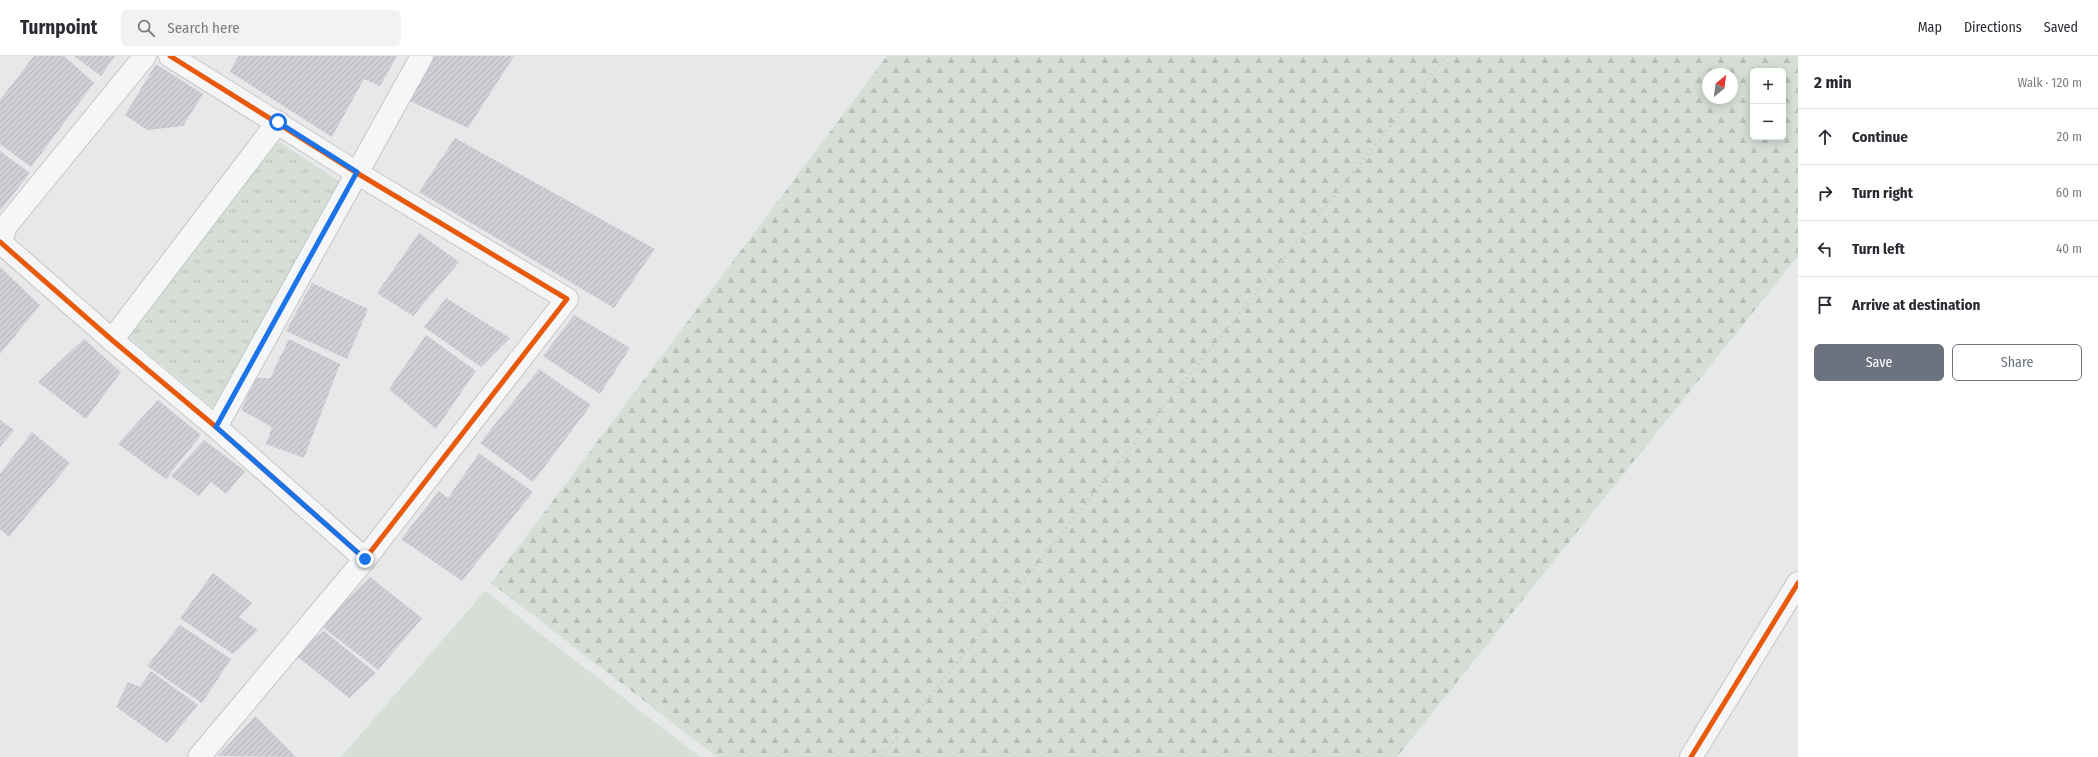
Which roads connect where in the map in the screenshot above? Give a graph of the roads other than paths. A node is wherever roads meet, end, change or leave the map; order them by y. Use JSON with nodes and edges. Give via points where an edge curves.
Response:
{"nodes":[{"id":1,"x":145,"y":56,"type":"edge"},
{"id":2,"x":170,"y":56,"type":"edge"},
{"id":3,"x":422,"y":56,"type":"edge"},
{"id":4,"x":278,"y":122,"type":"junction"},
{"id":5,"x":357,"y":172,"type":"junction"},
{"id":6,"x":0,"y":243,"type":"edge"},
{"id":7,"x":112,"y":340,"type":"junction"},
{"id":8,"x":216,"y":427,"type":"junction"},
{"id":9,"x":365,"y":559,"type":"junction"},
{"id":10,"x":1798,"y":583,"type":"edge"},
{"id":11,"x":199,"y":757,"type":"edge"},
{"id":12,"x":1691,"y":757,"type":"edge"}],
"edges":[{"from":1,"to":6,"type":"street","via":[[6,226]]},
{"from":2,"to":4,"type":"street"},
{"from":3,"to":5,"type":"street"},
{"from":4,"to":5,"type":"street"},
{"from":4,"to":7,"type":"street"},
{"from":5,"to":8,"type":"street"},
{"from":5,"to":9,"type":"street","via":[[567,299]]},
{"from":6,"to":7,"type":"street"},
{"from":7,"to":8,"type":"street"},
{"from":8,"to":9,"type":"street"},
{"from":9,"to":11,"type":"street"},
{"from":10,"to":12,"type":"street"}]}
